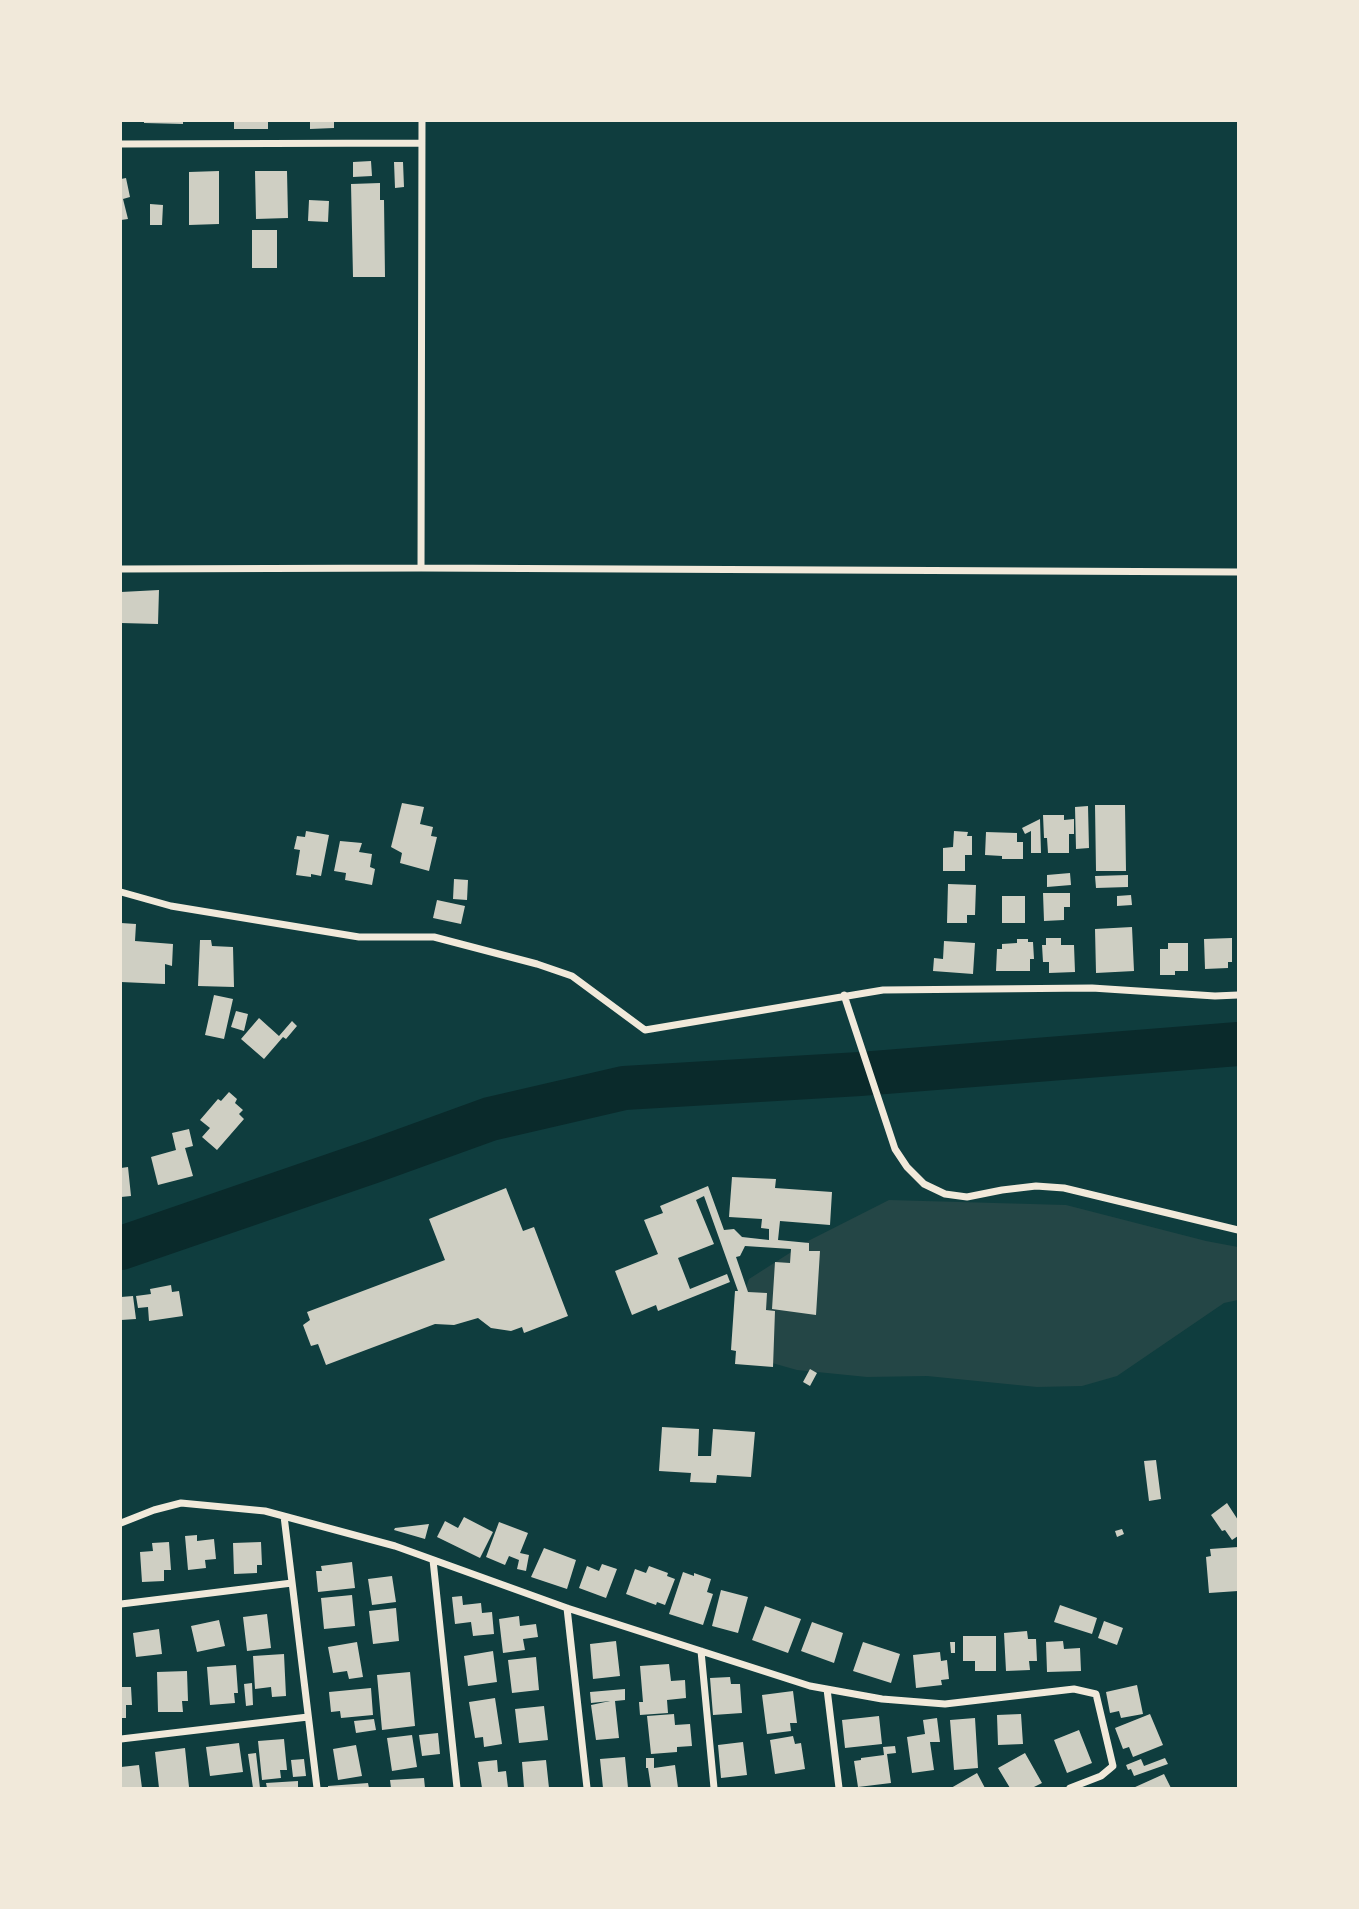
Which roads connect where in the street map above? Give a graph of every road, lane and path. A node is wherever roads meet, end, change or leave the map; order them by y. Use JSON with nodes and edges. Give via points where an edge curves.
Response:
{"nodes":[{"id":1,"x":422,"y":121,"type":"edge"},
{"id":2,"x":422,"y":143,"type":"junction"},
{"id":3,"x":121,"y":144,"type":"edge"},
{"id":4,"x":421,"y":568,"type":"junction"},
{"id":5,"x":121,"y":569,"type":"edge"},
{"id":6,"x":1238,"y":572,"type":"edge"},
{"id":7,"x":121,"y":892,"type":"edge"},
{"id":8,"x":844,"y":995,"type":"junction"},
{"id":9,"x":1238,"y":995,"type":"edge"},
{"id":10,"x":1238,"y":1230,"type":"edge"},
{"id":11,"x":284,"y":1516,"type":"junction"},
{"id":12,"x":121,"y":1523,"type":"edge"},
{"id":13,"x":433,"y":1560,"type":"junction"},
{"id":14,"x":292,"y":1583,"type":"junction"},
{"id":15,"x":121,"y":1604,"type":"edge"},
{"id":16,"x":567,"y":1608,"type":"junction"},
{"id":17,"x":701,"y":1651,"type":"junction"},
{"id":18,"x":827,"y":1689,"type":"junction"},
{"id":19,"x":308,"y":1717,"type":"junction"},
{"id":20,"x":121,"y":1739,"type":"edge"},
{"id":21,"x":317,"y":1788,"type":"edge"},
{"id":22,"x":457,"y":1788,"type":"edge"},
{"id":23,"x":587,"y":1788,"type":"edge"},
{"id":24,"x":714,"y":1788,"type":"edge"},
{"id":25,"x":839,"y":1788,"type":"edge"},
{"id":26,"x":1070,"y":1788,"type":"edge"}],
"edges":[{"from":1,"to":2,"type":"street"},
{"from":2,"to":3,"type":"street"},
{"from":2,"to":4,"type":"street"},
{"from":4,"to":5,"type":"street"},
{"from":4,"to":6,"type":"street"},
{"from":7,"to":8,"type":"street","via":[[171,906],[359,937],[435,937],[572,976],[645,1030]]},
{"from":8,"to":9,"type":"street","via":[[883,989],[1092,988]]},
{"from":8,"to":10,"type":"street","via":[[895,1149],[924,1184],[967,1197],[1036,1186],[1064,1188]]},
{"from":11,"to":12,"type":"street","via":[[181,1503]]},
{"from":11,"to":13,"type":"street"},
{"from":11,"to":14,"type":"street"},
{"from":13,"to":16,"type":"street"},
{"from":13,"to":22,"type":"street"},
{"from":14,"to":15,"type":"street"},
{"from":14,"to":19,"type":"street"},
{"from":16,"to":17,"type":"street"},
{"from":16,"to":23,"type":"street"},
{"from":17,"to":18,"type":"street"},
{"from":17,"to":24,"type":"street"},
{"from":18,"to":25,"type":"street"},
{"from":18,"to":26,"type":"street","via":[[945,1704],[1073,1689],[1096,1694],[1113,1766]]},
{"from":19,"to":20,"type":"street"},
{"from":19,"to":21,"type":"street"}]}
